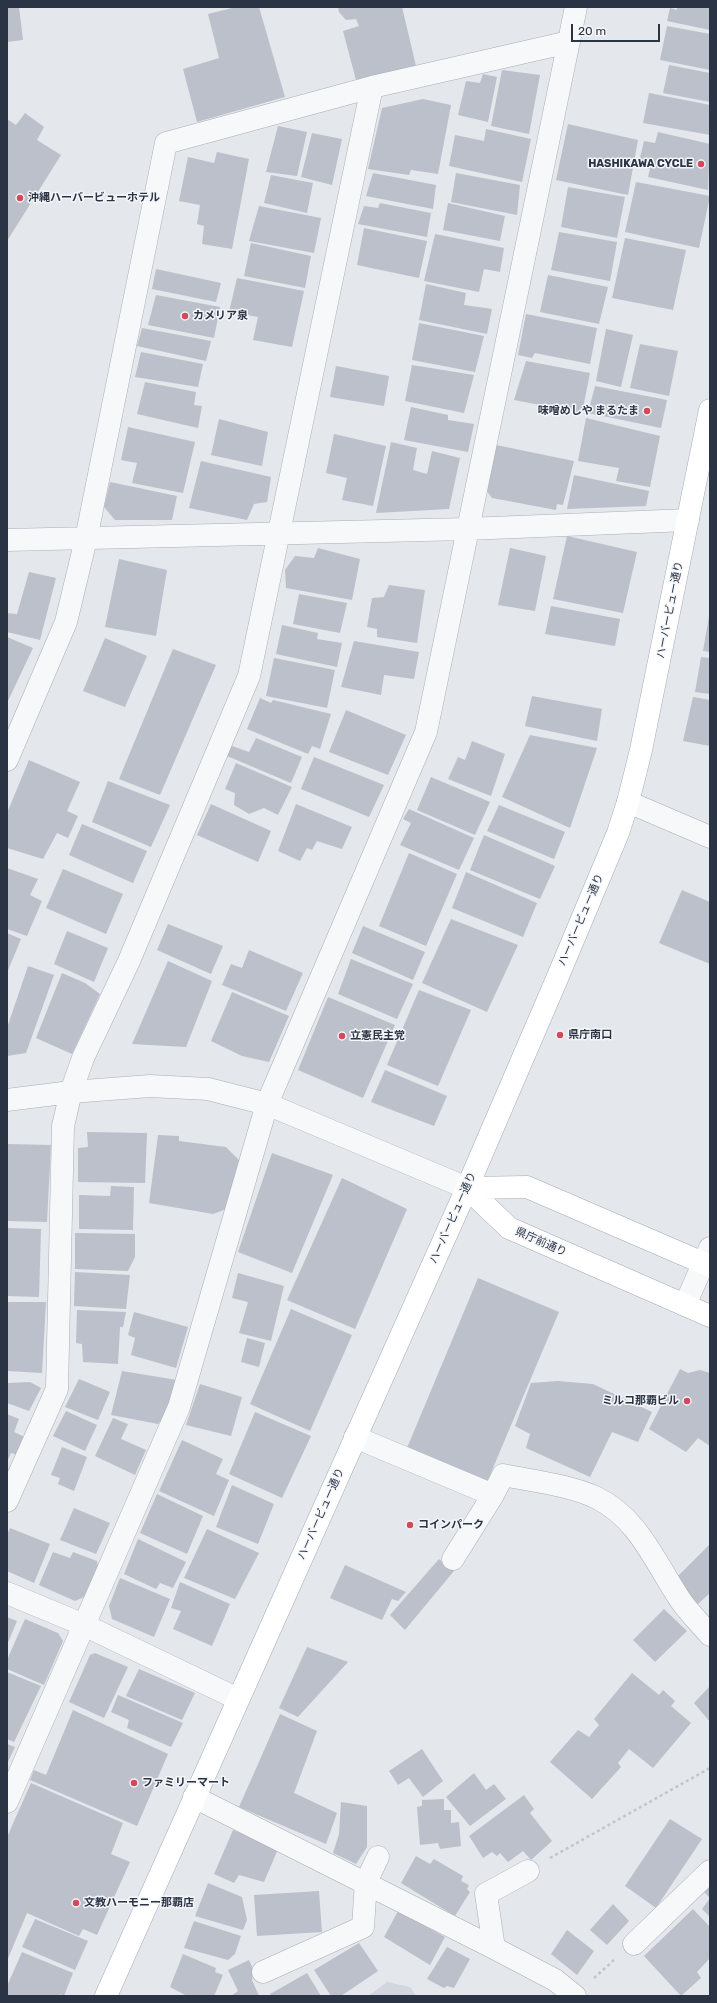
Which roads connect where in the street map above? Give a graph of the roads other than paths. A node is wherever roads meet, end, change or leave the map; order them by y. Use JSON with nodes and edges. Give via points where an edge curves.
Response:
{"nodes":[{"id":1,"x":576,"y":7,"type":"edge"},
{"id":2,"x":569,"y":42,"type":"junction"},
{"id":3,"x":372,"y":88,"type":"junction"},
{"id":4,"x":710,"y":410,"type":"edge"},
{"id":5,"x":688,"y":520,"type":"junction"},
{"id":6,"x":467,"y":529,"type":"junction"},
{"id":7,"x":277,"y":534,"type":"junction"},
{"id":8,"x":86,"y":539,"type":"junction"},
{"id":9,"x":7,"y":540,"type":"edge"},
{"id":10,"x":7,"y":760,"type":"edge"},
{"id":11,"x":628,"y":802,"type":"junction"},
{"id":12,"x":710,"y":837,"type":"edge"},
{"id":13,"x":71,"y":1092,"type":"junction"},
{"id":14,"x":7,"y":1100,"type":"edge"},
{"id":15,"x":267,"y":1104,"type":"junction"},
{"id":16,"x":467,"y":1188,"type":"junction"},
{"id":17,"x":708,"y":1259,"type":"edge"},
{"id":18,"x":685,"y":1305,"type":"junction"},
{"id":19,"x":710,"y":1316,"type":"edge"},
{"id":20,"x":355,"y":1437,"type":"junction"},
{"id":21,"x":493,"y":1496,"type":"junction"},
{"id":22,"x":7,"y":1501,"type":"edge"},
{"id":23,"x":453,"y":1559,"type":"dead end"},
{"id":24,"x":7,"y":1593,"type":"edge"},
{"id":25,"x":84,"y":1625,"type":"junction"},
{"id":26,"x":710,"y":1635,"type":"edge"},
{"id":27,"x":238,"y":1698,"type":"junction"},
{"id":28,"x":194,"y":1797,"type":"junction"},
{"id":29,"x":7,"y":1802,"type":"edge"},
{"id":30,"x":378,"y":1857,"type":"dead end"},
{"id":31,"x":528,"y":1870,"type":"road end"},
{"id":32,"x":710,"y":1871,"type":"edge"},
{"id":33,"x":366,"y":1882,"type":"junction"},
{"id":34,"x":634,"y":1944,"type":"road end"},
{"id":35,"x":494,"y":1948,"type":"junction"},
{"id":36,"x":263,"y":1972,"type":"dead end"},
{"id":37,"x":106,"y":1996,"type":"edge"},
{"id":38,"x":574,"y":1996,"type":"edge"}],
"edges":[{"from":1,"to":2,"type":"street"},
{"from":2,"to":3,"type":"street"},
{"from":2,"to":6,"type":"street"},
{"from":3,"to":7,"type":"street"},
{"from":3,"to":8,"type":"street","via":[[166,144]]},
{"from":4,"to":5,"type":"main road","name":"ハーバービュー通り"},
{"from":5,"to":6,"type":"street"},
{"from":5,"to":11,"type":"main road","name":"ハーバービュー通り"},
{"from":6,"to":7,"type":"street"},
{"from":6,"to":15,"type":"street","via":[[426,732]]},
{"from":7,"to":8,"type":"street"},
{"from":7,"to":13,"type":"street","via":[[249,676],[129,961],[83,1058]]},
{"from":8,"to":9,"type":"street"},
{"from":8,"to":10,"type":"street","via":[[66,622]]},
{"from":11,"to":12,"type":"street"},
{"from":11,"to":16,"type":"main road","name":"ハーバービュー通り","via":[[618,833],[563,966]]},
{"from":13,"to":14,"type":"street"},
{"from":13,"to":15,"type":"street","via":[[180,1086],[208,1089]]},
{"from":13,"to":22,"type":"street","via":[[62,1126],[57,1389]]},
{"from":15,"to":16,"type":"street"},
{"from":15,"to":25,"type":"street","via":[[179,1407]]},
{"from":16,"to":17,"type":"main road","via":[[527,1186]]},
{"from":16,"to":18,"type":"main road","name":"県庁前通り","via":[[509,1228]]},
{"from":16,"to":20,"type":"main road","name":"ハーバービュー通り"},
{"from":17,"to":18,"type":"street"},
{"from":18,"to":19,"type":"main road","name":"県庁前通り"},
{"from":20,"to":21,"type":"street"},
{"from":20,"to":27,"type":"main road","name":"ハーバービュー通り"},
{"from":21,"to":23,"type":"street"},
{"from":21,"to":26,"type":"street","via":[[503,1475],[584,1493],[599,1499],[624,1516],[642,1538],[680,1599]]},
{"from":24,"to":25,"type":"street"},
{"from":25,"to":27,"type":"street"},
{"from":25,"to":29,"type":"street"},
{"from":27,"to":28,"type":"main road","name":"ハーバービュー通り"},
{"from":28,"to":33,"type":"street"},
{"from":28,"to":37,"type":"main road","name":"ハーバービュー通り"},
{"from":30,"to":33,"type":"street"},
{"from":31,"to":35,"type":"street","via":[[486,1894]]},
{"from":32,"to":34,"type":"street"},
{"from":33,"to":35,"type":"street"},
{"from":33,"to":36,"type":"street","via":[[364,1927]]},
{"from":35,"to":38,"type":"street","via":[[555,1980]]}]}
